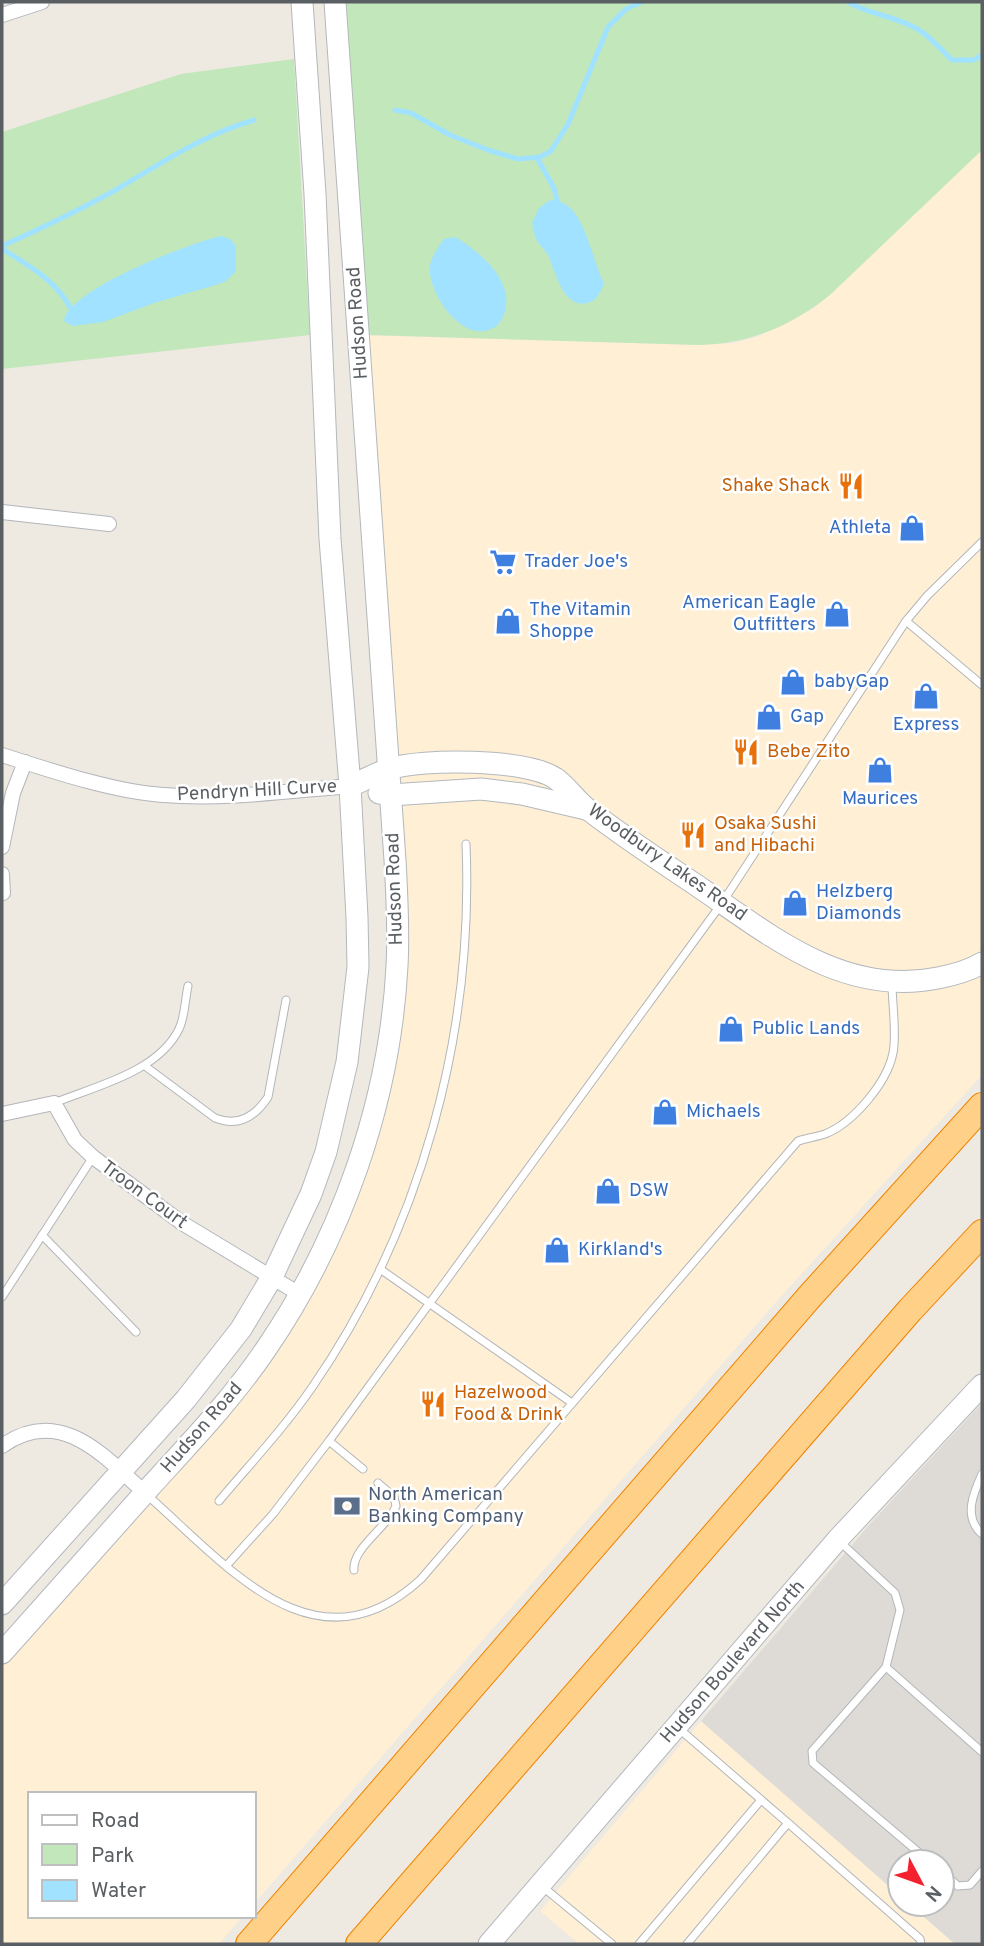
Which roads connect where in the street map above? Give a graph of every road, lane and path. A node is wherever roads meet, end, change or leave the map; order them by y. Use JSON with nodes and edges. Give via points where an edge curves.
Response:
{"nodes":[{"id":1,"x":42,"y":2,"type":"edge"},
{"id":2,"x":302,"y":2,"type":"edge"},
{"id":3,"x":335,"y":2,"type":"edge"},
{"id":4,"x":2,"y":15,"type":"edge"},
{"id":5,"x":2,"y":512,"type":"edge"},
{"id":6,"x":108,"y":524,"type":"dead end"},
{"id":7,"x":982,"y":542,"type":"edge"},
{"id":8,"x":906,"y":621,"type":"junction"},
{"id":9,"x":982,"y":685,"type":"edge"},
{"id":10,"x":2,"y":755,"type":"edge"},
{"id":11,"x":25,"y":762,"type":"junction"},
{"id":12,"x":390,"y":769,"type":"junction"},
{"id":13,"x":350,"y":786,"type":"junction"},
{"id":14,"x":391,"y":795,"type":"junction"},
{"id":15,"x":587,"y":810,"type":"junction"},
{"id":16,"x":466,"y":844,"type":"dead end"},
{"id":17,"x":2,"y":847,"type":"edge"},
{"id":18,"x":2,"y":874,"type":"edge"},
{"id":19,"x":2,"y":893,"type":"edge"},
{"id":20,"x":722,"y":903,"type":"junction"},
{"id":21,"x":982,"y":963,"type":"edge"},
{"id":22,"x":892,"y":982,"type":"junction"},
{"id":23,"x":188,"y":986,"type":"dead end"},
{"id":24,"x":286,"y":1000,"type":"dead end"},
{"id":25,"x":145,"y":1066,"type":"junction"},
{"id":26,"x":54,"y":1102,"type":"junction"},
{"id":27,"x":982,"y":1106,"type":"edge"},
{"id":28,"x":2,"y":1114,"type":"edge"},
{"id":29,"x":93,"y":1157,"type":"junction"},
{"id":30,"x":982,"y":1233,"type":"edge"},
{"id":31,"x":42,"y":1235,"type":"junction"},
{"id":32,"x":380,"y":1269,"type":"junction"},
{"id":33,"x":272,"y":1277,"type":"junction"},
{"id":34,"x":301,"y":1294,"type":"junction"},
{"id":35,"x":2,"y":1297,"type":"edge"},
{"id":36,"x":431,"y":1304,"type":"junction"},
{"id":37,"x":136,"y":1332,"type":"dead end"},
{"id":38,"x":981,"y":1389,"type":"edge"},
{"id":39,"x":572,"y":1403,"type":"junction"},
{"id":40,"x":329,"y":1441,"type":"junction"},
{"id":41,"x":2,"y":1446,"type":"edge"},
{"id":42,"x":363,"y":1469,"type":"dead end"},
{"id":43,"x":121,"y":1471,"type":"junction"},
{"id":44,"x":982,"y":1474,"type":"edge"},
{"id":45,"x":378,"y":1483,"type":"dead end"},
{"id":46,"x":145,"y":1493,"type":"junction"},
{"id":47,"x":219,"y":1501,"type":"dead end"},
{"id":48,"x":982,"y":1534,"type":"edge"},
{"id":49,"x":838,"y":1539,"type":"junction"},
{"id":50,"x":227,"y":1565,"type":"junction"},
{"id":51,"x":354,"y":1570,"type":"dead end"},
{"id":52,"x":2,"y":1604,"type":"edge"},
{"id":53,"x":2,"y":1653,"type":"edge"},
{"id":54,"x":886,"y":1667,"type":"junction"},
{"id":55,"x":677,"y":1726,"type":"junction"},
{"id":56,"x":982,"y":1752,"type":"edge"},
{"id":57,"x":761,"y":1800,"type":"junction"},
{"id":58,"x":788,"y":1823,"type":"junction"},
{"id":59,"x":913,"y":1848,"type":"edge"},
{"id":60,"x":982,"y":1871,"type":"edge"},
{"id":61,"x":956,"y":1884,"type":"edge"},
{"id":62,"x":540,"y":1885,"type":"junction"},
{"id":63,"x":249,"y":1944,"type":"edge"},
{"id":64,"x":359,"y":1944,"type":"edge"},
{"id":65,"x":489,"y":1944,"type":"edge"},
{"id":66,"x":612,"y":1944,"type":"edge"},
{"id":67,"x":639,"y":1944,"type":"edge"},
{"id":68,"x":687,"y":1944,"type":"edge"},
{"id":69,"x":921,"y":1944,"type":"edge"}],
"edges":[{"from":1,"to":4,"type":"street"},
{"from":2,"to":13,"type":"street","name":"Hudson Road","via":[[330,539]]},
{"from":3,"to":12,"type":"street","name":"Hudson Road"},
{"from":5,"to":6,"type":"street"},
{"from":7,"to":8,"type":"lane"},
{"from":8,"to":9,"type":"lane"},
{"from":8,"to":20,"type":"lane"},
{"from":10,"to":11,"type":"street","name":"Pendryn Hill Curve"},
{"from":11,"to":13,"type":"street","name":"Pendryn Hill Curve","via":[[161,795]]},
{"from":11,"to":17,"type":"street"},
{"from":12,"to":13,"type":"street","name":"Woodbury Lakes Road"},
{"from":12,"to":14,"type":"street","name":"Hudson Road"},
{"from":12,"to":15,"type":"street","name":"Woodbury Lakes Road","via":[[486,762],[523,768],[555,778]]},
{"from":13,"to":14,"type":"street"},
{"from":13,"to":33,"type":"street","name":"Hudson Road","via":[[358,967],[348,1062],[326,1152]]},
{"from":14,"to":15,"type":"street","via":[[481,789]]},
{"from":14,"to":34,"type":"street","name":"Hudson Road","via":[[397,967],[382,1070],[358,1163],[324,1250]]},
{"from":15,"to":20,"type":"street","name":"Woodbury Lakes Road"},
{"from":16,"to":32,"type":"lane","via":[[466,942],[444,1083],[416,1181]]},
{"from":18,"to":19,"type":"street"},
{"from":20,"to":22,"type":"street","name":"Woodbury Lakes Road","via":[[815,961],[864,979]]},
{"from":20,"to":36,"type":"lane"},
{"from":21,"to":22,"type":"street","name":"Woodbury Lakes Road","via":[[954,975]]},
{"from":22,"to":39,"type":"lane","via":[[894,1052],[886,1076],[851,1117],[825,1134],[798,1140]]},
{"from":23,"to":25,"type":"lane","via":[[180,1027],[169,1045]]},
{"from":24,"to":25,"type":"lane","via":[[268,1097],[242,1121],[215,1118]]},
{"from":25,"to":26,"type":"lane"},
{"from":26,"to":28,"type":"street"},
{"from":26,"to":29,"type":"street","name":"Troon Court","via":[[75,1140]]},
{"from":27,"to":63,"type":"highway","via":[[811,1295]]},
{"from":29,"to":31,"type":"lane"},
{"from":29,"to":33,"type":"street","name":"Troon Court","via":[[182,1223]]},
{"from":30,"to":64,"type":"highway","via":[[901,1320]]},
{"from":31,"to":35,"type":"lane"},
{"from":31,"to":37,"type":"lane"},
{"from":32,"to":36,"type":"lane"},
{"from":32,"to":47,"type":"lane","via":[[312,1386]]},
{"from":33,"to":34,"type":"street","name":"Troon Court"},
{"from":33,"to":43,"type":"street","name":"Hudson Road","via":[[212,1368]]},
{"from":34,"to":46,"type":"street","name":"Hudson Road","via":[[238,1387]]},
{"from":36,"to":39,"type":"lane"},
{"from":36,"to":40,"type":"lane"},
{"from":38,"to":49,"type":"street","name":"Hudson Boulevard North"},
{"from":39,"to":50,"type":"lane","via":[[421,1579],[387,1605],[358,1615],[310,1616],[259,1593]]},
{"from":40,"to":42,"type":"lane"},
{"from":40,"to":50,"type":"lane"},
{"from":41,"to":43,"type":"street","via":[[55,1430],[77,1437]]},
{"from":43,"to":46,"type":"street"},
{"from":43,"to":52,"type":"street","name":"Hudson Road"},
{"from":44,"to":48,"type":"lane","via":[[970,1511]]},
{"from":45,"to":51,"type":"lane","via":[[394,1497],[396,1506],[355,1558]]},
{"from":46,"to":50,"type":"lane"},
{"from":46,"to":53,"type":"street","name":"Hudson Road"},
{"from":49,"to":54,"type":"lane","via":[[895,1593],[900,1610]]},
{"from":49,"to":55,"type":"street","name":"Hudson Boulevard North"},
{"from":54,"to":56,"type":"lane"},
{"from":54,"to":59,"type":"lane","via":[[812,1751],[813,1763]]},
{"from":55,"to":57,"type":"lane"},
{"from":55,"to":62,"type":"street","name":"Hudson Boulevard North"},
{"from":57,"to":58,"type":"lane"},
{"from":57,"to":67,"type":"lane"},
{"from":58,"to":68,"type":"lane"},
{"from":58,"to":69,"type":"lane"},
{"from":60,"to":61,"type":"lane","via":[[970,1885]]},
{"from":62,"to":65,"type":"street","name":"Hudson Boulevard North"},
{"from":62,"to":66,"type":"lane"}]}
